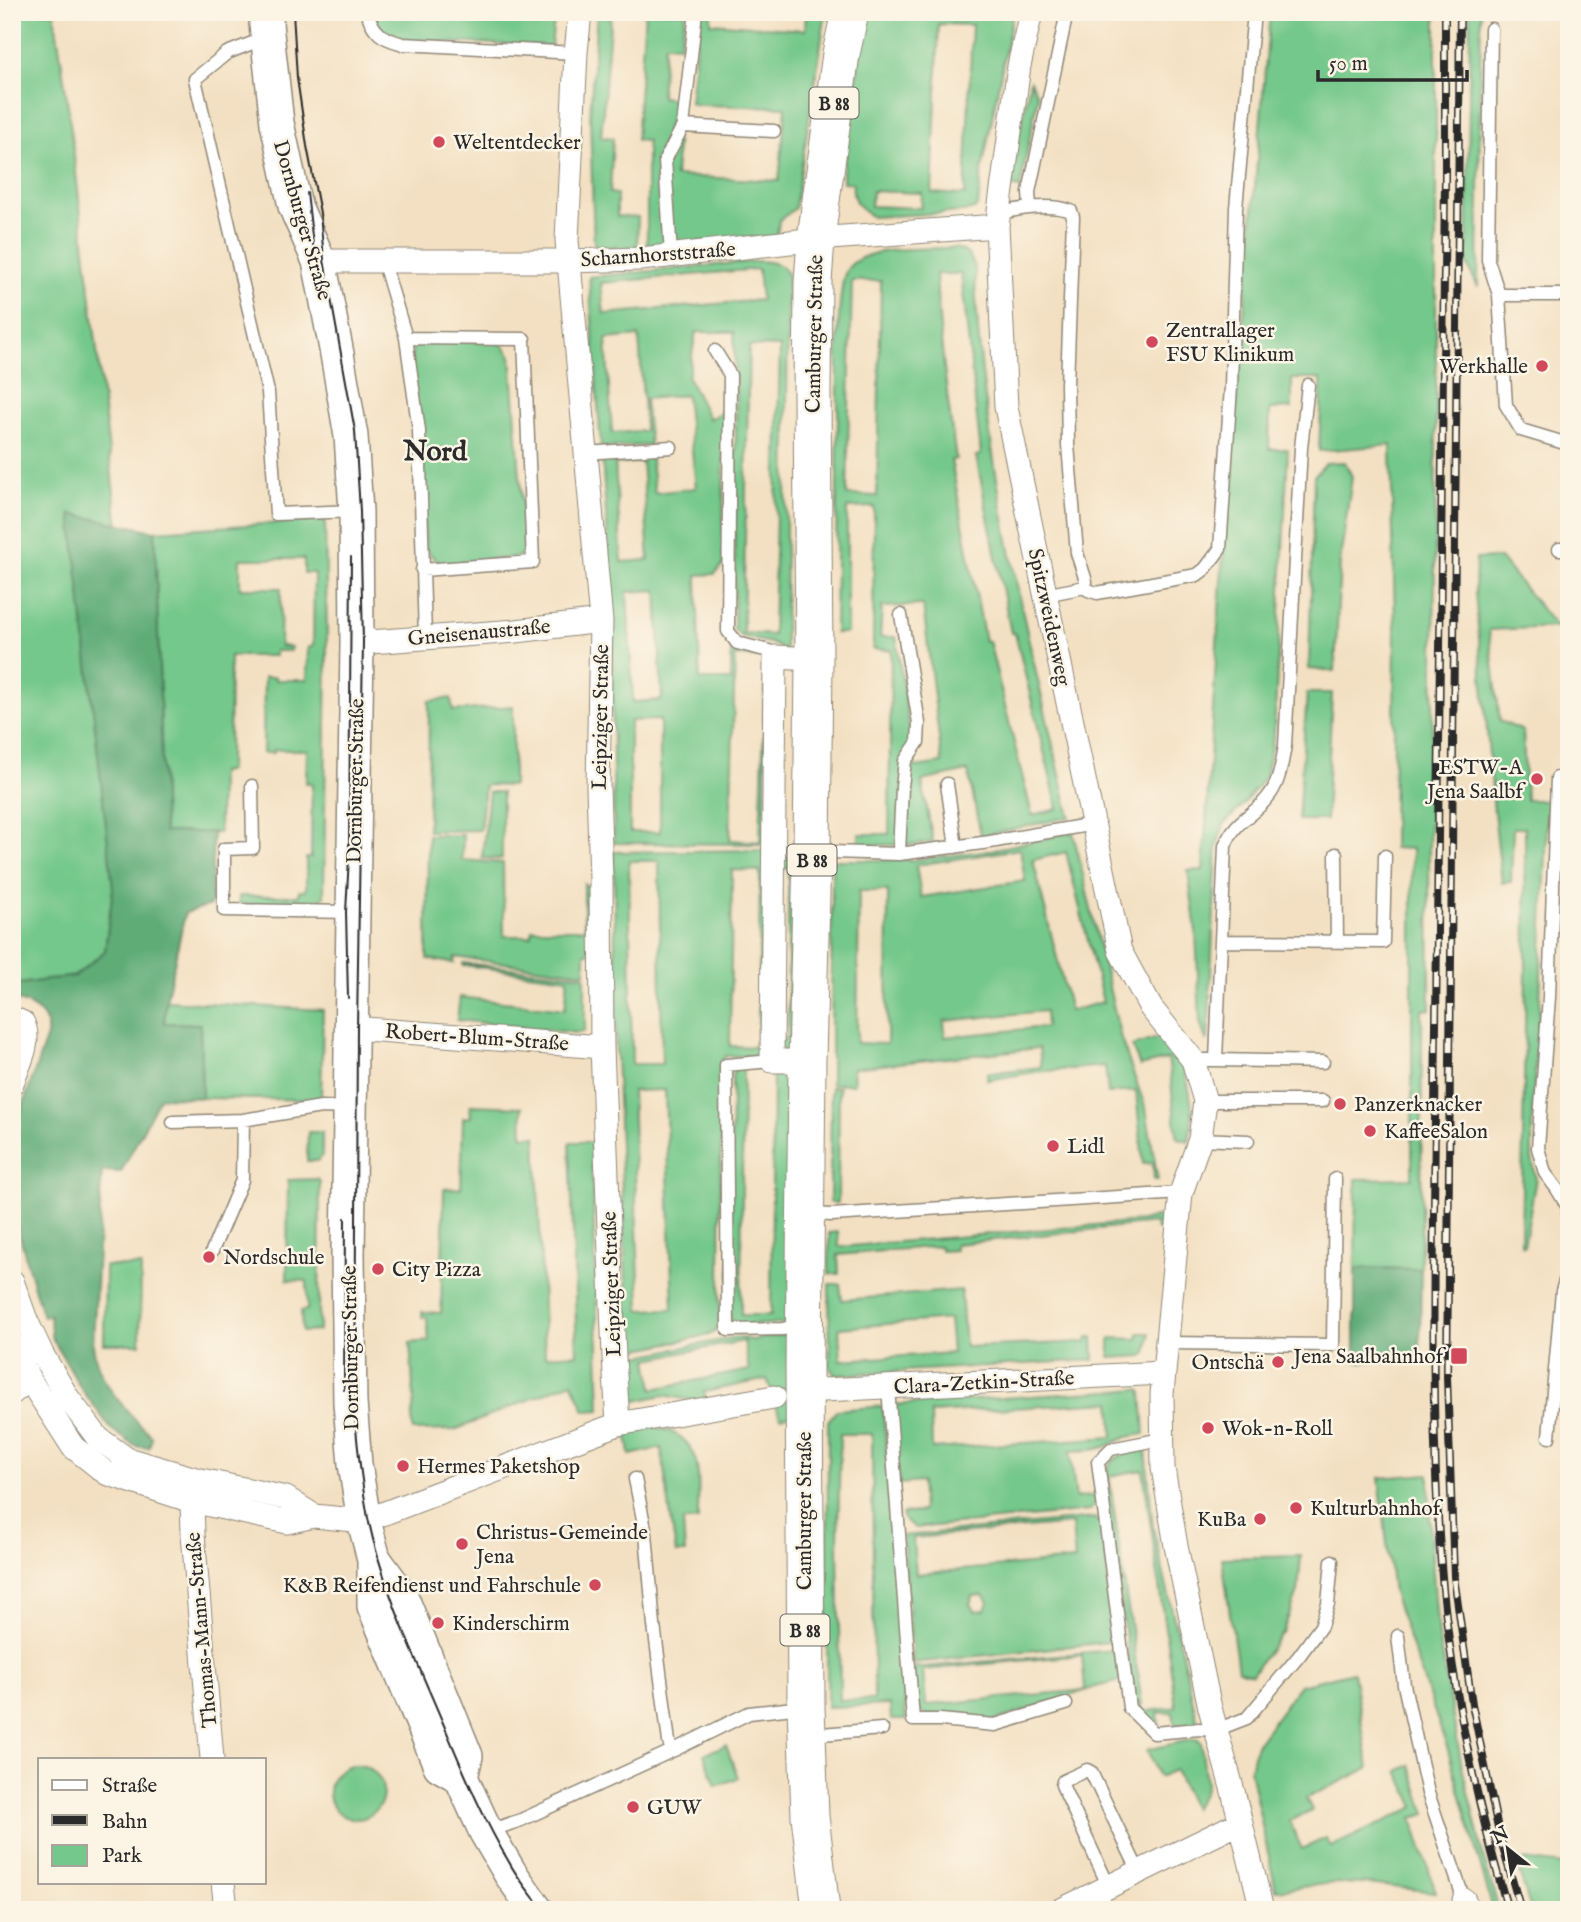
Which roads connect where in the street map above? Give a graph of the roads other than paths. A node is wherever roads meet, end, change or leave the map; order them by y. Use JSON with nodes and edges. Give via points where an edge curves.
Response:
{"nodes":[{"id":1,"x":367,"y":12,"type":"edge"},
{"id":2,"x":580,"y":12,"type":"edge"},
{"id":3,"x":696,"y":12,"type":"edge"},
{"id":4,"x":850,"y":12,"type":"edge"},
{"id":5,"x":1031,"y":12,"type":"edge"},
{"id":6,"x":1067,"y":12,"type":"edge"},
{"id":7,"x":1254,"y":12,"type":"edge"},
{"id":8,"x":267,"y":24,"type":"edge"},
{"id":9,"x":1491,"y":29,"type":"dead end"},
{"id":10,"x":576,"y":53,"type":"junction"},
{"id":11,"x":683,"y":126,"type":"junction"},
{"id":12,"x":774,"y":131,"type":"dead end"},
{"id":13,"x":1030,"y":208,"type":"junction"},
{"id":14,"x":998,"y":220,"type":"junction"},
{"id":15,"x":816,"y":239,"type":"junction"},
{"id":16,"x":671,"y":256,"type":"junction"},
{"id":17,"x":383,"y":260,"type":"junction"},
{"id":18,"x":319,"y":261,"type":"junction"},
{"id":19,"x":569,"y":261,"type":"junction"},
{"id":20,"x":1499,"y":295,"type":"junction"},
{"id":21,"x":1569,"y":295,"type":"edge"},
{"id":22,"x":406,"y":338,"type":"junction"},
{"id":23,"x":715,"y":351,"type":"dead end"},
{"id":24,"x":1308,"y":385,"type":"dead end"},
{"id":25,"x":1569,"y":442,"type":"edge"},
{"id":26,"x":670,"y":447,"type":"dead end"},
{"id":27,"x":586,"y":453,"type":"junction"},
{"id":28,"x":356,"y":511,"type":"junction"},
{"id":29,"x":422,"y":570,"type":"junction"},
{"id":30,"x":1085,"y":587,"type":"junction"},
{"id":31,"x":1045,"y":595,"type":"junction"},
{"id":32,"x":901,"y":615,"type":"dead end"},
{"id":33,"x":601,"y":621,"type":"junction"},
{"id":34,"x":425,"y":637,"type":"junction"},
{"id":35,"x":357,"y":643,"type":"junction"},
{"id":36,"x":775,"y":657,"type":"junction"},
{"id":37,"x":814,"y":659,"type":"junction"},
{"id":38,"x":1557,"y":778,"type":"dead end"},
{"id":39,"x":947,"y":784,"type":"dead end"},
{"id":40,"x":252,"y":786,"type":"dead end"},
{"id":41,"x":1094,"y":824,"type":"junction"},
{"id":42,"x":956,"y":847,"type":"junction"},
{"id":43,"x":773,"y":848,"type":"junction"},
{"id":44,"x":821,"y":852,"type":"junction"},
{"id":45,"x":899,"y":854,"type":"junction"},
{"id":46,"x":1336,"y":854,"type":"dead end"},
{"id":47,"x":1385,"y":856,"type":"dead end"},
{"id":48,"x":352,"y":912,"type":"junction"},
{"id":49,"x":1221,"y":941,"type":"junction"},
{"id":50,"x":1337,"y":941,"type":"junction"},
{"id":51,"x":12,"y":1018,"type":"edge"},
{"id":52,"x":352,"y":1028,"type":"junction"},
{"id":53,"x":602,"y":1047,"type":"junction"},
{"id":54,"x":1193,"y":1060,"type":"junction"},
{"id":55,"x":1216,"y":1060,"type":"junction"},
{"id":56,"x":790,"y":1061,"type":"junction"},
{"id":57,"x":1323,"y":1062,"type":"dead end"},
{"id":58,"x":12,"y":1083,"type":"edge"},
{"id":59,"x":1205,"y":1101,"type":"junction"},
{"id":60,"x":1323,"y":1101,"type":"dead end"},
{"id":61,"x":350,"y":1108,"type":"junction"},
{"id":62,"x":243,"y":1120,"type":"junction"},
{"id":63,"x":173,"y":1122,"type":"dead end"},
{"id":64,"x":1200,"y":1139,"type":"junction"},
{"id":65,"x":1248,"y":1141,"type":"dead end"},
{"id":66,"x":1335,"y":1179,"type":"dead end"},
{"id":67,"x":1181,"y":1194,"type":"junction"},
{"id":68,"x":806,"y":1213,"type":"junction"},
{"id":69,"x":1569,"y":1236,"type":"edge"},
{"id":70,"x":212,"y":1251,"type":"dead end"},
{"id":71,"x":1569,"y":1268,"type":"edge"},
{"id":72,"x":12,"y":1281,"type":"edge"},
{"id":73,"x":805,"y":1322,"type":"junction"},
{"id":74,"x":1167,"y":1343,"type":"junction"},
{"id":75,"x":12,"y":1344,"type":"edge"},
{"id":76,"x":1163,"y":1373,"type":"junction"},
{"id":77,"x":20,"y":1386,"type":"edge"},
{"id":78,"x":888,"y":1387,"type":"junction"},
{"id":79,"x":789,"y":1394,"type":"junction"},
{"id":80,"x":618,"y":1424,"type":"junction"},
{"id":81,"x":1549,"y":1437,"type":"dead end"},
{"id":82,"x":1162,"y":1440,"type":"junction"},
{"id":83,"x":635,"y":1479,"type":"dead end"},
{"id":84,"x":194,"y":1490,"type":"junction"},
{"id":85,"x":364,"y":1521,"type":"junction"},
{"id":86,"x":1332,"y":1561,"type":"dead end"},
{"id":87,"x":1398,"y":1636,"type":"dead end"},
{"id":88,"x":1066,"y":1704,"type":"dead end"},
{"id":89,"x":806,"y":1721,"type":"junction"},
{"id":90,"x":882,"y":1729,"type":"dead end"},
{"id":91,"x":1216,"y":1731,"type":"junction"},
{"id":92,"x":673,"y":1751,"type":"junction"},
{"id":93,"x":212,"y":1758,"type":"edge"},
{"id":94,"x":1240,"y":1823,"type":"junction"},
{"id":95,"x":486,"y":1832,"type":"junction"},
{"id":96,"x":1139,"y":1872,"type":"junction"},
{"id":97,"x":223,"y":1884,"type":"edge"},
{"id":98,"x":1109,"y":1887,"type":"junction"},
{"id":99,"x":1466,"y":1905,"type":"edge"},
{"id":100,"x":1073,"y":1907,"type":"edge"},
{"id":101,"x":226,"y":1910,"type":"edge"},
{"id":102,"x":536,"y":1910,"type":"edge"},
{"id":103,"x":821,"y":1910,"type":"edge"},
{"id":104,"x":1262,"y":1910,"type":"edge"}],
"edges":[{"from":1,"to":10,"type":"lane","via":[[385,39],[403,44]]},
{"from":2,"to":10,"type":"street","name":"Leipziger Straße"},
{"from":3,"to":11,"type":"lane"},
{"from":4,"to":15,"type":"main road","name":"Camburger Straße","number":"B 88"},
{"from":5,"to":14,"type":"street","name":"Spitzweidenweg"},
{"from":6,"to":13,"type":"lane","via":[[1028,192]]},
{"from":7,"to":30,"type":"lane","via":[[1236,208],[1220,549],[1197,575],[1097,593]]},
{"from":8,"to":18,"type":"street","name":"Dornburger Straße","via":[[277,123],[295,206]]},
{"from":8,"to":28,"type":"lane","via":[[195,79],[268,392],[276,514]]},
{"from":9,"to":20,"type":"lane","via":[[1488,260]]},
{"from":10,"to":19,"type":"street","name":"Leipziger Straße"},
{"from":11,"to":12,"type":"lane"},
{"from":11,"to":16,"type":"lane","via":[[665,160]]},
{"from":13,"to":14,"type":"lane"},
{"from":13,"to":30,"type":"lane","via":[[1065,209],[1073,217],[1066,385],[1077,553]]},
{"from":14,"to":15,"type":"street","name":"Scharnhorststraße"},
{"from":14,"to":31,"type":"street","name":"Spitzweidenweg","via":[[1006,407]]},
{"from":15,"to":16,"type":"street","name":"Scharnhorststraße"},
{"from":15,"to":37,"type":"main road","name":"Camburger Straße","number":"B 88"},
{"from":16,"to":19,"type":"street","name":"Scharnhorststraße"},
{"from":17,"to":18,"type":"street","name":"Scharnhorststraße"},
{"from":17,"to":19,"type":"street","name":"Scharnhorststraße"},
{"from":17,"to":22,"type":"lane"},
{"from":18,"to":28,"type":"street","name":"Dornburger Straße","via":[[351,436]]},
{"from":19,"to":27,"type":"street","name":"Leipziger Straße"},
{"from":20,"to":21,"type":"lane"},
{"from":20,"to":25,"type":"lane","via":[[1506,405],[1521,430]]},
{"from":22,"to":29,"type":"lane","via":[[419,431]]},
{"from":22,"to":29,"type":"lane","via":[[524,339],[533,562]]},
{"from":23,"to":36,"type":"lane","via":[[730,375],[728,631],[737,643],[769,651]]},
{"from":24,"to":49,"type":"lane","via":[[1285,746],[1272,792],[1243,819],[1225,846]]},
{"from":26,"to":27,"type":"lane"},
{"from":27,"to":33,"type":"street","name":"Leipziger Straße"},
{"from":28,"to":35,"type":"street","name":"Dornburger Straße"},
{"from":29,"to":34,"type":"lane"},
{"from":30,"to":31,"type":"lane"},
{"from":31,"to":41,"type":"street","name":"Spitzweidenweg"},
{"from":32,"to":45,"type":"lane","via":[[919,723],[918,742],[905,761]]},
{"from":33,"to":34,"type":"street","name":"Gneisenaustraße"},
{"from":33,"to":53,"type":"street","name":"Leipziger Straße"},
{"from":34,"to":35,"type":"street","name":"Gneisenaustraße"},
{"from":35,"to":48,"type":"street","name":"Dornburger Straße"},
{"from":36,"to":37,"type":"street"},
{"from":36,"to":43,"type":"street","name":"Camburger Straße"},
{"from":37,"to":44,"type":"main road","name":"Camburger Straße","number":"B 88"},
{"from":38,"to":69,"type":"lane","via":[[1538,1148],[1545,1173],[1568,1207]]},
{"from":39,"to":42,"type":"lane"},
{"from":40,"to":48,"type":"lane","via":[[253,848],[224,849],[224,910]]},
{"from":41,"to":42,"type":"lane"},
{"from":41,"to":54,"type":"street","name":"Spitzweidenweg","via":[[1120,951],[1151,1008]]},
{"from":42,"to":45,"type":"lane"},
{"from":43,"to":44,"type":"street"},
{"from":43,"to":56,"type":"street","name":"Camburger Straße"},
{"from":44,"to":45,"type":"lane"},
{"from":44,"to":56,"type":"main road","name":"Camburger Straße","number":"B 88"},
{"from":46,"to":50,"type":"lane"},
{"from":47,"to":50,"type":"lane","via":[[1383,942]]},
{"from":48,"to":52,"type":"street","name":"Dornburger Straße"},
{"from":49,"to":50,"type":"lane"},
{"from":49,"to":55,"type":"lane"},
{"from":51,"to":58,"type":"street","via":[[27,1031]]},
{"from":52,"to":53,"type":"street","name":"Robert-Blum-Straße"},
{"from":52,"to":61,"type":"street","name":"Dornburger Straße"},
{"from":53,"to":80,"type":"street","name":"Leipziger Straße"},
{"from":54,"to":55,"type":"lane"},
{"from":54,"to":59,"type":"street","name":"Spitzweidenweg"},
{"from":55,"to":57,"type":"lane"},
{"from":56,"to":68,"type":"main road","name":"Camburger Straße","number":"B 88"},
{"from":56,"to":73,"type":"lane","via":[[726,1065],[728,1330],[783,1329]]},
{"from":59,"to":60,"type":"lane"},
{"from":59,"to":64,"type":"street","name":"Spitzweidenweg"},
{"from":61,"to":62,"type":"lane","via":[[321,1107]]},
{"from":61,"to":85,"type":"street","name":"Dornburger Straße","via":[[349,1403]]},
{"from":62,"to":63,"type":"lane"},
{"from":62,"to":70,"type":"lane","via":[[242,1180]]},
{"from":64,"to":65,"type":"lane"},
{"from":64,"to":67,"type":"street","name":"Spitzweidenweg"},
{"from":66,"to":74,"type":"lane","via":[[1333,1345]]},
{"from":67,"to":68,"type":"lane"},
{"from":67,"to":74,"type":"street","name":"Spitzweidenweg"},
{"from":68,"to":73,"type":"main road","name":"Camburger Straße","number":"B 88"},
{"from":71,"to":81,"type":"lane","via":[[1562,1291]]},
{"from":72,"to":84,"type":"street","via":[[42,1354],[98,1438],[127,1459]]},
{"from":73,"to":79,"type":"main road","name":"Camburger Straße","number":"B 88"},
{"from":74,"to":76,"type":"street","name":"Spitzweidenweg"},
{"from":75,"to":77,"type":"street"},
{"from":76,"to":78,"type":"street","name":"Clara-Zetkin-Straße"},
{"from":76,"to":82,"type":"street","name":"Spitzweidenweg"},
{"from":77,"to":84,"type":"street","via":[[73,1447],[106,1473]]},
{"from":78,"to":79,"type":"street","name":"Clara-Zetkin-Straße"},
{"from":78,"to":88,"type":"lane","via":[[913,1720],[995,1725]]},
{"from":79,"to":80,"type":"street","name":"Clara-Zetkin-Straße"},
{"from":79,"to":89,"type":"main road","name":"Camburger Straße","number":"B 88"},
{"from":80,"to":85,"type":"street","name":"Clara-Zetkin-Straße"},
{"from":82,"to":91,"type":"street","name":"Spitzweidenweg","via":[[1167,1495]]},
{"from":82,"to":91,"type":"lane","via":[[1111,1449],[1098,1462],[1129,1708],[1154,1733]]},
{"from":83,"to":92,"type":"lane"},
{"from":84,"to":85,"type":"street","via":[[286,1498],[314,1516]]},
{"from":84,"to":93,"type":"street","name":"Thomas-Mann-Straße","via":[[193,1534]]},
{"from":85,"to":95,"type":"street","name":"Dornburger Straße","via":[[374,1559],[374,1606],[440,1765],[461,1777]]},
{"from":86,"to":91,"type":"lane","via":[[1321,1626],[1247,1718]]},
{"from":87,"to":99,"type":"lane","via":[[1428,1793]]},
{"from":89,"to":90,"type":"lane"},
{"from":89,"to":92,"type":"lane","via":[[750,1713]]},
{"from":89,"to":103,"type":"main road","name":"Camburger Straße","number":"B 88","via":[[810,1816]]},
{"from":91,"to":94,"type":"street","name":"Spitzweidenweg"},
{"from":92,"to":95,"type":"lane"},
{"from":94,"to":96,"type":"street"},
{"from":94,"to":104,"type":"street","name":"Spitzweidenweg"},
{"from":95,"to":102,"type":"street","name":"Dornburger Straße"},
{"from":96,"to":98,"type":"street"},
{"from":96,"to":98,"type":"lane","via":[[1091,1772],[1076,1774],[1062,1785]]},
{"from":97,"to":101,"type":"street"},
{"from":98,"to":100,"type":"street"}]}
